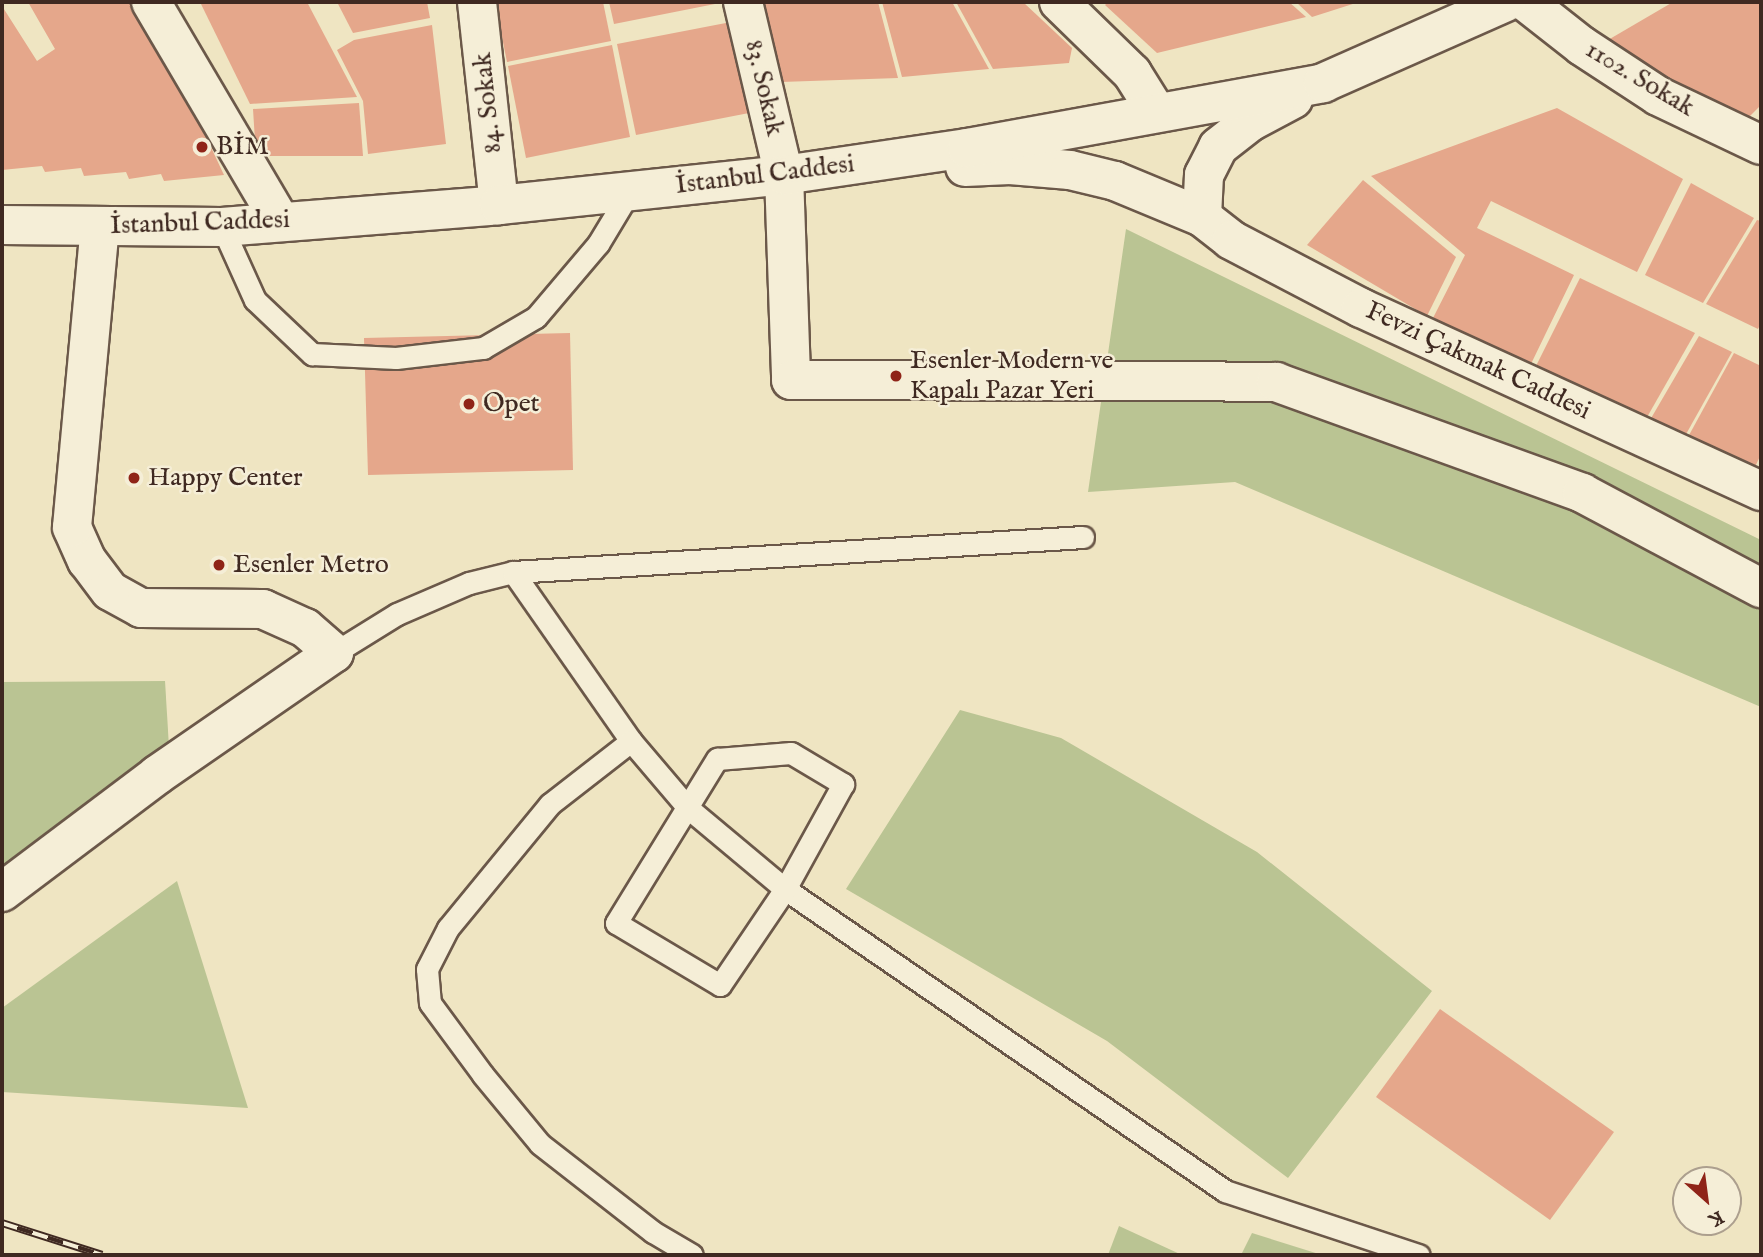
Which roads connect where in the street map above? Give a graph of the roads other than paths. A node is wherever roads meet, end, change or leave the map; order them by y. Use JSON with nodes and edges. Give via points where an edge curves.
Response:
{"nodes":[{"id":1,"x":151,"y":2,"type":"edge"},
{"id":2,"x":477,"y":2,"type":"edge"},
{"id":3,"x":743,"y":2,"type":"edge"},
{"id":4,"x":1059,"y":2,"type":"edge"},
{"id":5,"x":1506,"y":2,"type":"edge"},
{"id":6,"x":1526,"y":2,"type":"edge"},
{"id":7,"x":1323,"y":83,"type":"junction"},
{"id":8,"x":1157,"y":113,"type":"junction"},
{"id":9,"x":1761,"y":145,"type":"edge"},
{"id":10,"x":785,"y":175,"type":"junction"},
{"id":11,"x":630,"y":191,"type":"junction"},
{"id":12,"x":499,"y":205,"type":"junction"},
{"id":13,"x":1202,"y":217,"type":"junction"},
{"id":14,"x":280,"y":220,"type":"junction"},
{"id":15,"x":2,"y":225,"type":"edge"},
{"id":16,"x":100,"y":226,"type":"junction"},
{"id":17,"x":222,"y":227,"type":"junction"},
{"id":18,"x":1761,"y":491,"type":"edge"},
{"id":19,"x":1083,"y":537,"type":"dead end"},
{"id":20,"x":513,"y":572,"type":"junction"},
{"id":21,"x":1761,"y":589,"type":"edge"},
{"id":22,"x":334,"y":653,"type":"junction"},
{"id":23,"x":631,"y":741,"type":"junction"},
{"id":24,"x":688,"y":808,"type":"junction"},
{"id":25,"x":785,"y":889,"type":"junction"},
{"id":26,"x":2,"y":892,"type":"edge"},
{"id":27,"x":692,"y":1255,"type":"edge"},
{"id":28,"x":1419,"y":1255,"type":"edge"}],
"edges":[{"from":1,"to":14,"type":"street"},
{"from":2,"to":12,"type":"street","name":"84. Sokak"},
{"from":3,"to":10,"type":"street","name":"83. Sokak"},
{"from":4,"to":8,"type":"street","via":[[1132,73]]},
{"from":5,"to":7,"type":"street","name":"İstanbul Caddesi"},
{"from":6,"to":9,"type":"street","name":"1102. Sokak","via":[[1658,96]]},
{"from":7,"to":8,"type":"street","name":"İstanbul Caddesi"},
{"from":7,"to":13,"type":"street","via":[[1250,122],[1218,147],[1204,175]]},
{"from":8,"to":10,"type":"street","name":"İstanbul Caddesi"},
{"from":10,"to":11,"type":"street","name":"İstanbul Caddesi"},
{"from":10,"to":13,"type":"street","name":"Fevzi Çakmak Caddesi","via":[[1010,165],[1070,170],[1115,181]]},
{"from":10,"to":21,"type":"street","name":"83. Sokak","via":[[791,380],[1276,382],[1582,493]]},
{"from":11,"to":12,"type":"street","name":"İstanbul Caddesi"},
{"from":11,"to":17,"type":"lane","via":[[598,244],[536,317],[483,348],[396,358],[312,354],[255,300]]},
{"from":12,"to":14,"type":"street","name":"İstanbul Caddesi"},
{"from":13,"to":18,"type":"street","name":"Fevzi Çakmak Caddesi","via":[[1231,240],[1361,308]]},
{"from":14,"to":17,"type":"street","name":"İstanbul Caddesi"},
{"from":15,"to":16,"type":"street","name":"İstanbul Caddesi"},
{"from":16,"to":17,"type":"street","name":"İstanbul Caddesi"},
{"from":16,"to":22,"type":"street","via":[[72,527],[87,561],[110,591],[141,608],[263,609],[305,628]]},
{"from":19,"to":20,"type":"lane"},
{"from":20,"to":22,"type":"lane","via":[[469,583],[397,614]]},
{"from":20,"to":23,"type":"lane"},
{"from":22,"to":26,"type":"street","via":[[157,775]]},
{"from":23,"to":24,"type":"lane"},
{"from":23,"to":27,"type":"lane","via":[[550,804],[448,928],[427,969],[430,1003],[540,1144],[653,1232]]},
{"from":24,"to":25,"type":"lane"},
{"from":24,"to":25,"type":"lane","via":[[717,759],[791,753],[843,784]]},
{"from":24,"to":25,"type":"lane","via":[[616,923],[720,985]]},
{"from":25,"to":28,"type":"lane","via":[[1225,1192]]}]}
